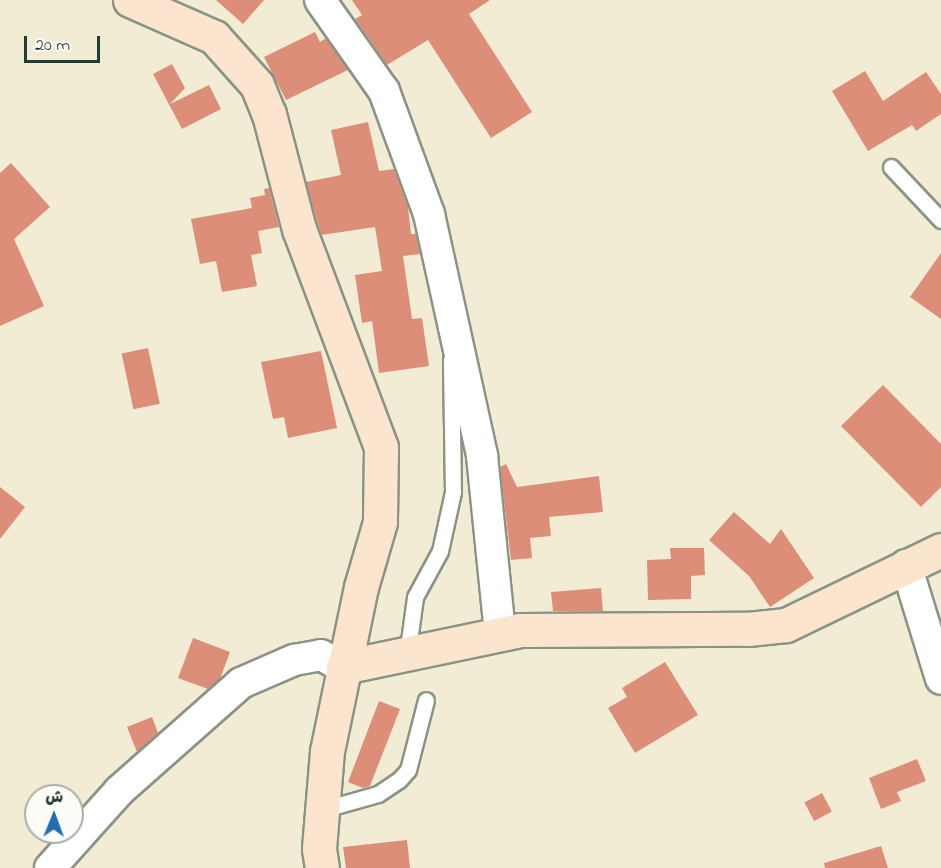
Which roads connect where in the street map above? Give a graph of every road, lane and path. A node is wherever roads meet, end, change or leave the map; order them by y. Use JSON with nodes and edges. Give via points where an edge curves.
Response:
{"nodes":[{"id":1,"x":130,"y":0,"type":"edge"},
{"id":2,"x":320,"y":0,"type":"edge"},
{"id":3,"x":891,"y":167,"type":"dead end"},
{"id":4,"x":941,"y":220,"type":"edge"},
{"id":5,"x":456,"y":346,"type":"junction"},
{"id":6,"x":941,"y":550,"type":"edge"},
{"id":7,"x":906,"y":565,"type":"junction"},
{"id":8,"x":500,"y":632,"type":"junction"},
{"id":9,"x":413,"y":652,"type":"junction"},
{"id":10,"x":343,"y":667,"type":"junction"},
{"id":11,"x":941,"y":679,"type":"edge"},
{"id":12,"x":426,"y":700,"type":"dead end"},
{"id":13,"x":321,"y":810,"type":"junction"},
{"id":14,"x":50,"y":868,"type":"edge"},
{"id":15,"x":322,"y":868,"type":"edge"}],
"edges":[{"from":1,"to":10,"type":"main road","via":[[214,38],[257,85],[269,114],[303,240],[371,412],[381,447],[380,522]]},
{"from":2,"to":5,"type":"street","via":[[384,91],[429,214]]},
{"from":3,"to":4,"type":"lane"},
{"from":5,"to":8,"type":"street","via":[[482,456]]},
{"from":5,"to":9,"type":"lane","via":[[449,369],[455,447],[453,492],[440,551],[415,597],[409,641]]},
{"from":6,"to":7,"type":"main road"},
{"from":7,"to":8,"type":"main road","via":[[786,625],[748,629]]},
{"from":7,"to":11,"type":"street"},
{"from":8,"to":9,"type":"main road"},
{"from":9,"to":10,"type":"main road"},
{"from":10,"to":13,"type":"main road","via":[[327,751]]},
{"from":10,"to":14,"type":"street","via":[[321,655],[294,660],[241,683],[119,791]]},
{"from":12,"to":13,"type":"lane","via":[[408,770],[399,780],[378,794]]},
{"from":13,"to":15,"type":"main road"}]}
